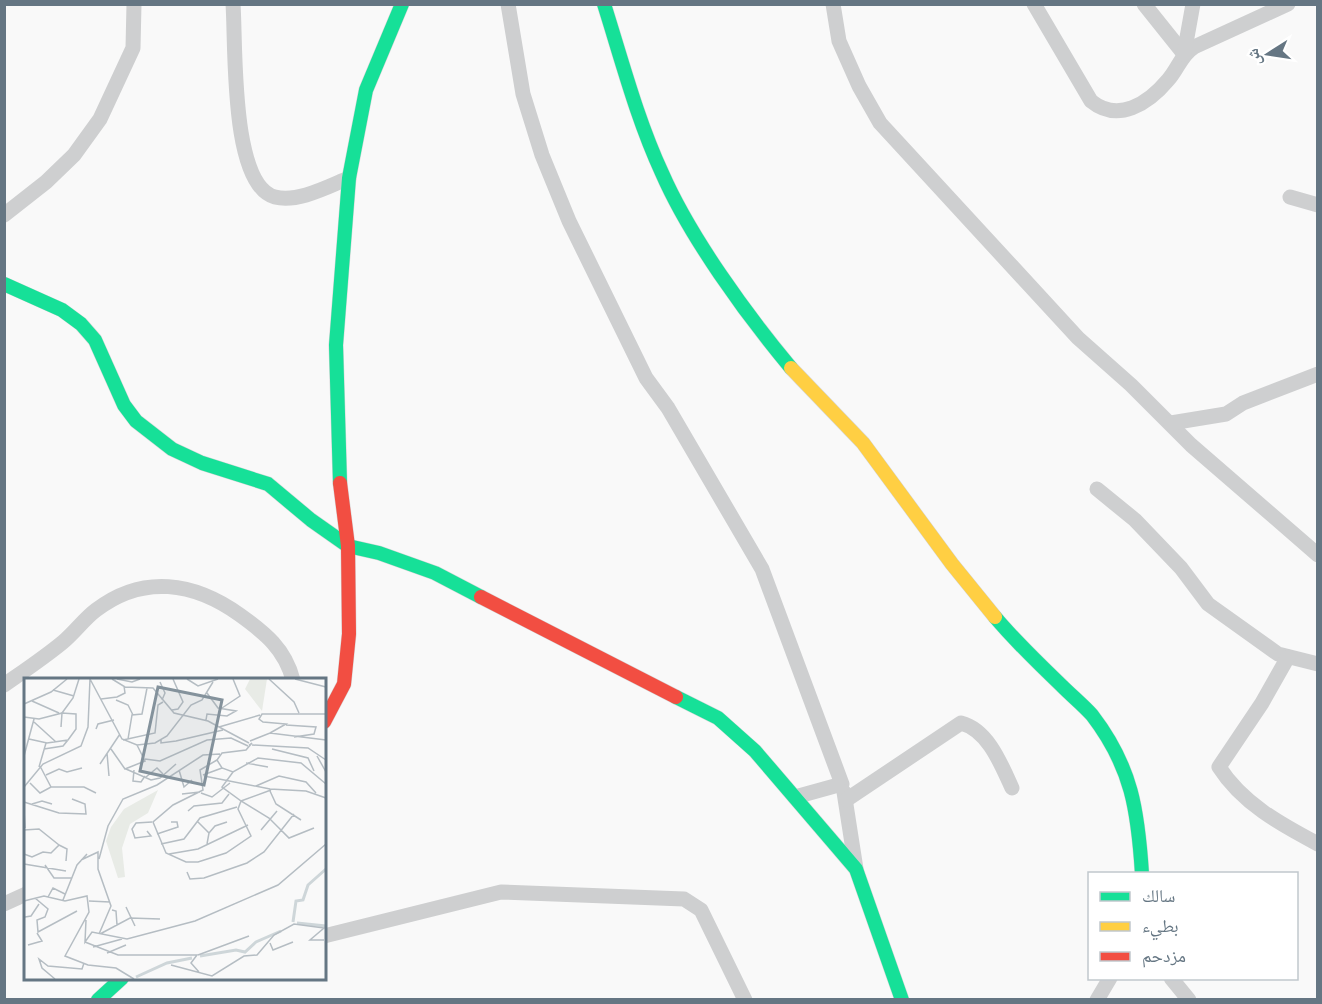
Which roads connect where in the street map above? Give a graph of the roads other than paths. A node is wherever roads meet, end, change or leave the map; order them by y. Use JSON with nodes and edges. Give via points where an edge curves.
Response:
{"nodes":[{"id":1,"x":134,"y":4,"type":"edge"},
{"id":2,"x":233,"y":4,"type":"edge"},
{"id":3,"x":402,"y":4,"type":"edge"},
{"id":4,"x":508,"y":4,"type":"edge"},
{"id":5,"x":604,"y":4,"type":"edge"},
{"id":6,"x":833,"y":4,"type":"edge"},
{"id":7,"x":1034,"y":4,"type":"edge"},
{"id":8,"x":1144,"y":4,"type":"edge"},
{"id":9,"x":1193,"y":4,"type":"edge"},
{"id":10,"x":1288,"y":4,"type":"edge"},
{"id":11,"x":1184,"y":54,"type":"junction"},
{"id":12,"x":350,"y":178,"type":"junction"},
{"id":13,"x":1290,"y":197,"type":"dead end"},
{"id":14,"x":1317,"y":205,"type":"edge"},
{"id":15,"x":4,"y":215,"type":"edge"},
{"id":16,"x":4,"y":284,"type":"edge"},
{"id":17,"x":1317,"y":374,"type":"edge"},
{"id":18,"x":1171,"y":423,"type":"junction"},
{"id":19,"x":1097,"y":489,"type":"dead end"},
{"id":20,"x":348,"y":546,"type":"junction"},
{"id":21,"x":1317,"y":555,"type":"edge"},
{"id":22,"x":1288,"y":657,"type":"junction"},
{"id":23,"x":1317,"y":664,"type":"edge"},
{"id":24,"x":292,"y":678,"type":"edge"},
{"id":25,"x":4,"y":686,"type":"edge"},
{"id":26,"x":326,"y":718,"type":"edge"},
{"id":27,"x":842,"y":784,"type":"junction"},
{"id":28,"x":1012,"y":788,"type":"dead end"},
{"id":29,"x":795,"y":797,"type":"junction"},
{"id":30,"x":846,"y":800,"type":"junction"},
{"id":31,"x":1317,"y":844,"type":"edge"},
{"id":32,"x":856,"y":869,"type":"junction"},
{"id":33,"x":1142,"y":872,"type":"edge"},
{"id":34,"x":24,"y":895,"type":"edge"},
{"id":35,"x":4,"y":904,"type":"edge"},
{"id":36,"x":326,"y":936,"type":"edge"},
{"id":37,"x":121,"y":980,"type":"edge"},
{"id":38,"x":1109,"y":980,"type":"edge"},
{"id":39,"x":1173,"y":980,"type":"edge"},
{"id":40,"x":98,"y":999,"type":"edge"},
{"id":41,"x":745,"y":999,"type":"edge"},
{"id":42,"x":902,"y":999,"type":"edge"},
{"id":43,"x":1097,"y":999,"type":"edge"},
{"id":44,"x":1189,"y":999,"type":"edge"}],
"edges":[{"from":1,"to":15,"type":"street","via":[[133,48],[100,119],[74,155]]},
{"from":2,"to":12,"type":"street","via":[[238,121],[256,183],[267,194],[289,198]]},
{"from":3,"to":12,"type":"street","via":[[366,90]]},
{"from":4,"to":27,"type":"street","via":[[523,94],[569,221],[646,378],[668,408],[762,569]]},
{"from":5,"to":33,"type":"street","via":[[638,114],[687,223],[770,343],[863,442],[952,564],[1006,630],[1091,714],[1111,744],[1133,794]]},
{"from":6,"to":18,"type":"street","via":[[839,41],[880,123],[1078,338]]},
{"from":7,"to":11,"type":"street","via":[[1073,75],[1101,109],[1130,110],[1146,100],[1167,82]]},
{"from":8,"to":11,"type":"street"},
{"from":9,"to":11,"type":"street"},
{"from":10,"to":11,"type":"street"},
{"from":12,"to":20,"type":"street","via":[[336,345],[338,463]]},
{"from":13,"to":14,"type":"street"},
{"from":16,"to":20,"type":"street","via":[[62,310],[81,324],[95,340],[124,405],[154,436],[202,463],[268,484]]},
{"from":17,"to":18,"type":"street","via":[[1243,403],[1226,414]]},
{"from":18,"to":21,"type":"street"},
{"from":19,"to":22,"type":"street","via":[[1181,568],[1208,604],[1278,654]]},
{"from":20,"to":26,"type":"street","via":[[347,665],[344,684]]},
{"from":20,"to":29,"type":"street","via":[[435,573],[718,718],[755,751]]},
{"from":22,"to":23,"type":"street"},
{"from":22,"to":31,"type":"street","via":[[1219,767],[1232,787],[1281,825]]},
{"from":24,"to":25,"type":"street","via":[[283,652],[265,633],[226,604],[177,586],[146,587],[119,595],[95,610],[65,640]]},
{"from":27,"to":29,"type":"street"},
{"from":27,"to":30,"type":"street"},
{"from":28,"to":30,"type":"street","via":[[985,740],[973,726],[961,723]]},
{"from":29,"to":32,"type":"street"},
{"from":30,"to":32,"type":"street"},
{"from":32,"to":42,"type":"street"},
{"from":34,"to":35,"type":"street"},
{"from":36,"to":41,"type":"street","via":[[501,892],[684,899],[701,910]]},
{"from":37,"to":40,"type":"street"},
{"from":38,"to":43,"type":"street"},
{"from":39,"to":44,"type":"street"}]}
